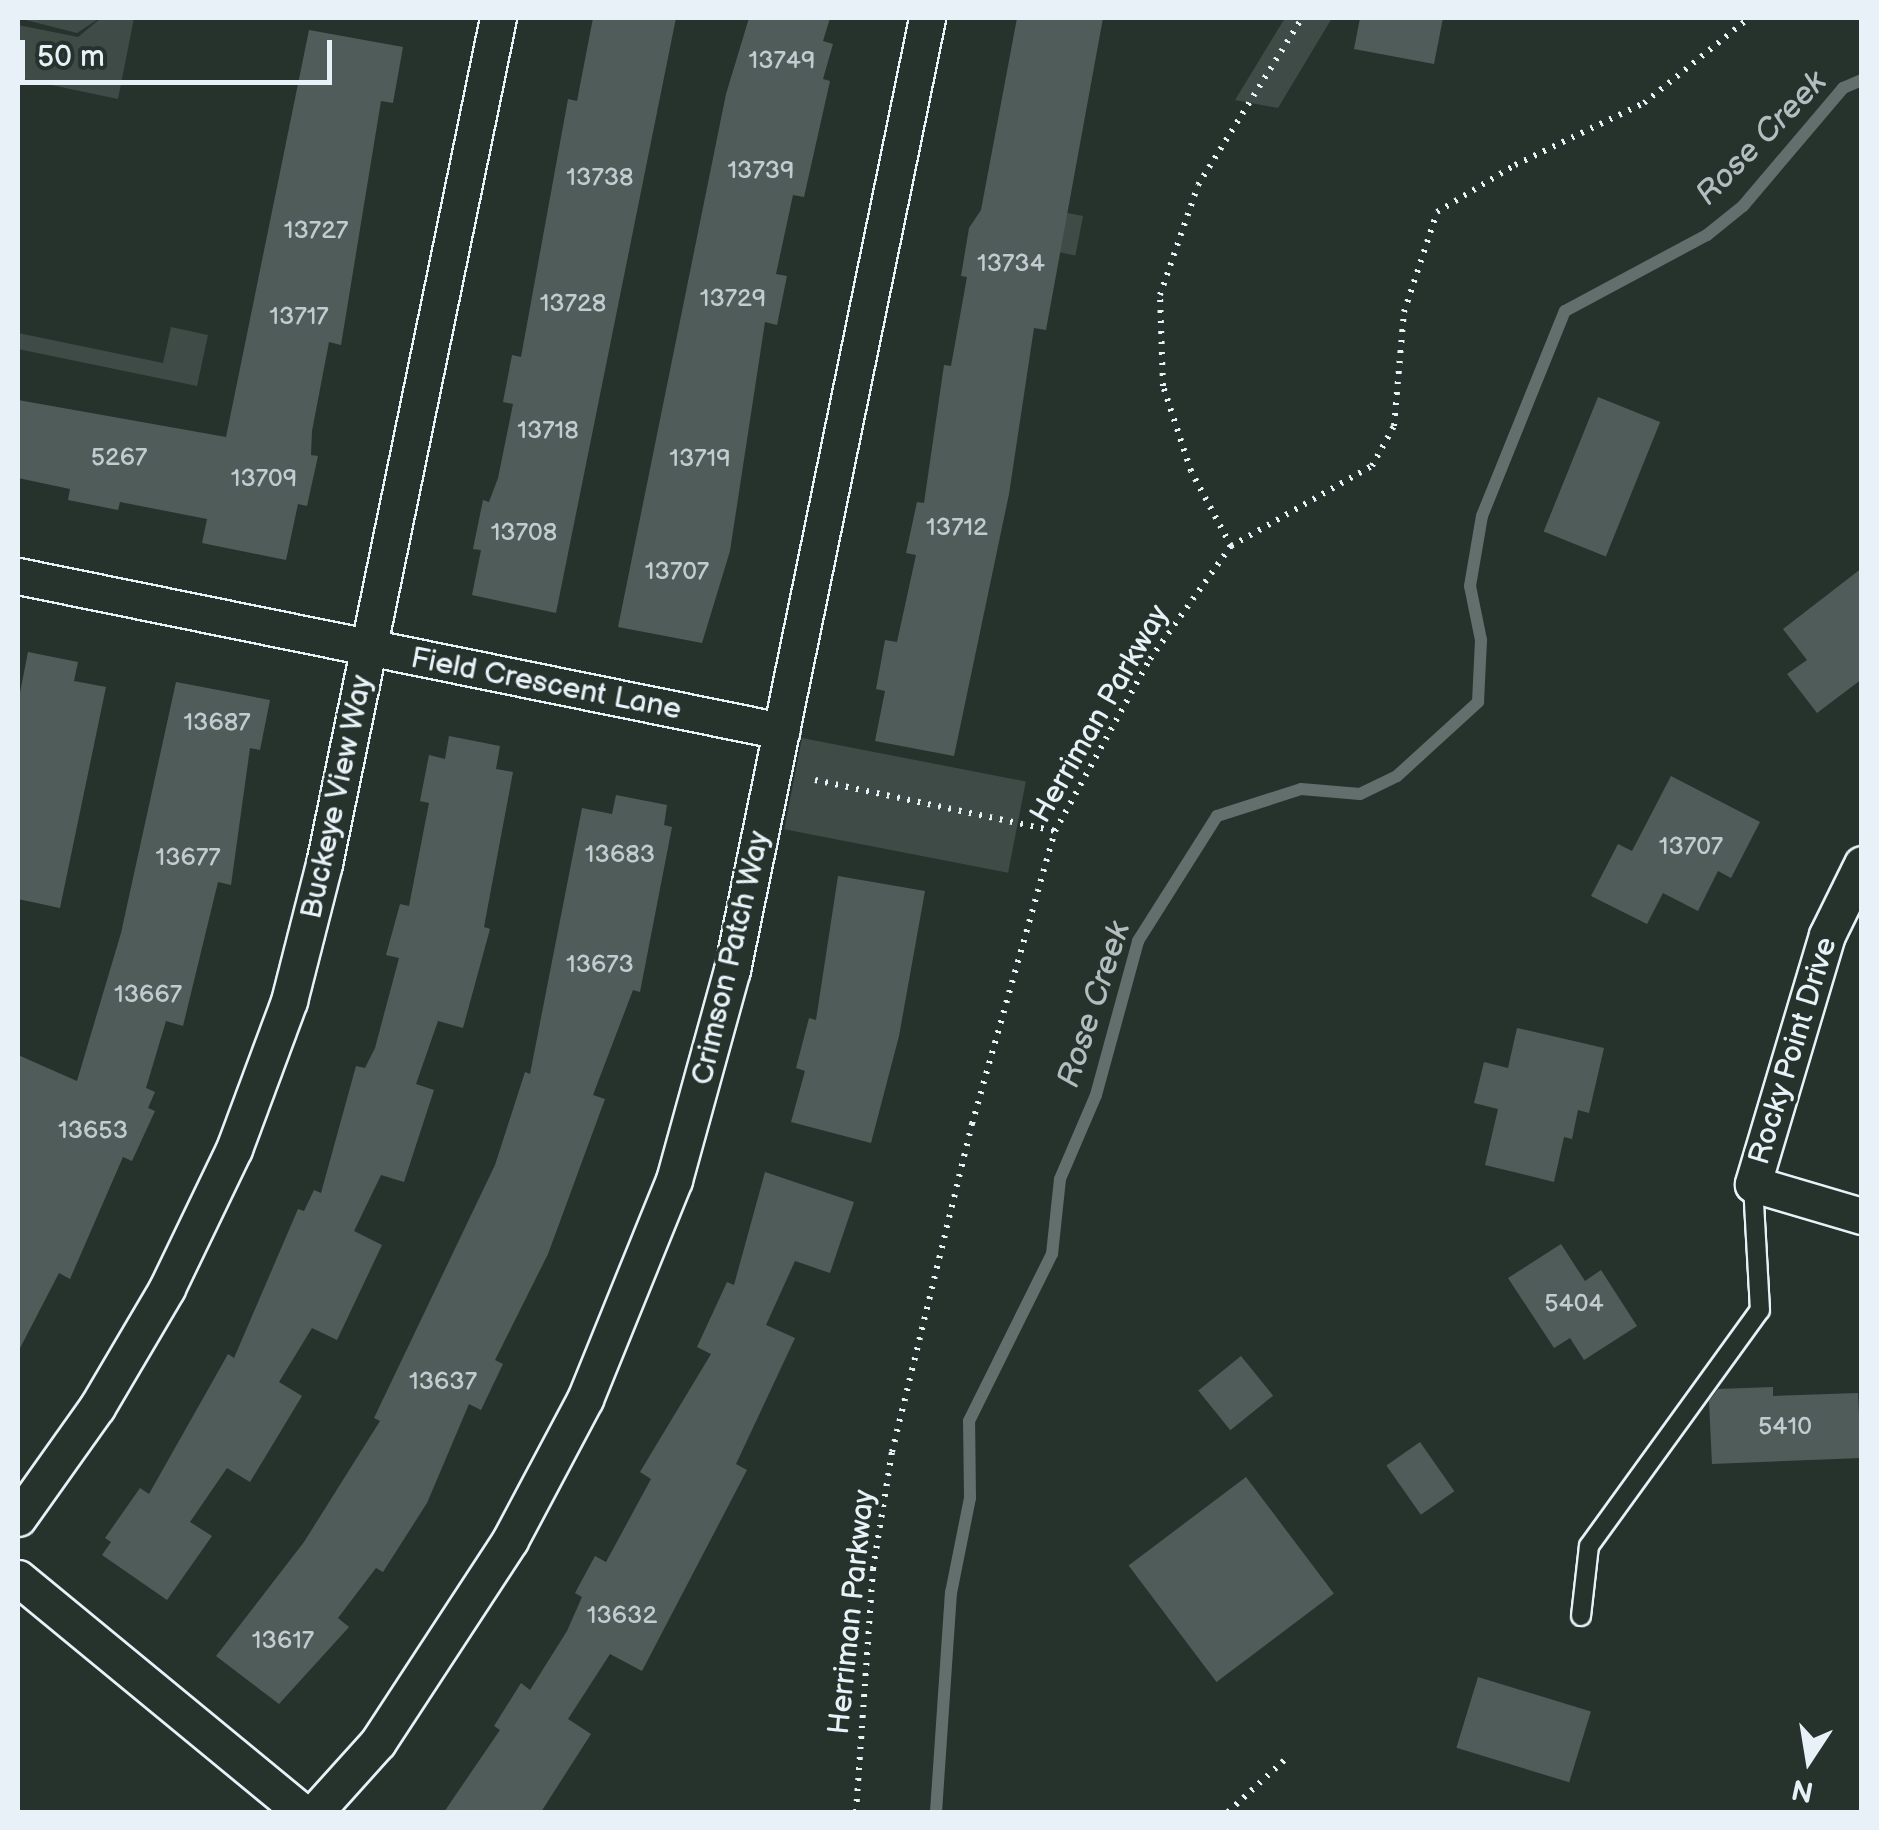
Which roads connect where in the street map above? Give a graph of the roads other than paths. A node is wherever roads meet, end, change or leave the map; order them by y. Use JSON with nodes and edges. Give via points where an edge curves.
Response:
{"nodes":[{"id":1,"x":498,"y":18,"type":"edge"},
{"id":2,"x":927,"y":18,"type":"edge"},
{"id":3,"x":18,"y":576,"type":"edge"},
{"id":4,"x":369,"y":648,"type":"junction"},
{"id":5,"x":781,"y":731,"type":"junction"},
{"id":6,"x":1862,"y":864,"type":"edge"},
{"id":7,"x":1753,"y":1184,"type":"junction"},
{"id":8,"x":1862,"y":1216,"type":"edge"},
{"id":9,"x":18,"y":1518,"type":"edge"},
{"id":10,"x":18,"y":1578,"type":"edge"},
{"id":11,"x":1581,"y":1616,"type":"dead end"},
{"id":12,"x":302,"y":1812,"type":"edge"},
{"id":13,"x":315,"y":1812,"type":"edge"}],
"edges":[{"from":1,"to":4,"type":"street","name":"Buckeye View Way"},
{"from":2,"to":5,"type":"street","name":"Crimson Patch Way"},
{"from":3,"to":4,"type":"street","name":"Field Crescent Lane"},
{"from":4,"to":5,"type":"street","name":"Field Crescent Lane"},
{"from":4,"to":9,"type":"street","name":"Buckeye View Way","via":[[308,932],[234,1149],[133,1350]]},
{"from":5,"to":13,"type":"street","name":"Crimson Patch Way","via":[[716,1041],[674,1180],[618,1326],[549,1470],[470,1608],[378,1742]]},
{"from":6,"to":7,"type":"street","name":"Rocky Point Drive","via":[[1827,935]]},
{"from":7,"to":8,"type":"street"},
{"from":7,"to":11,"type":"lane","via":[[1760,1310],[1589,1546]]},
{"from":10,"to":12,"type":"street"}]}
